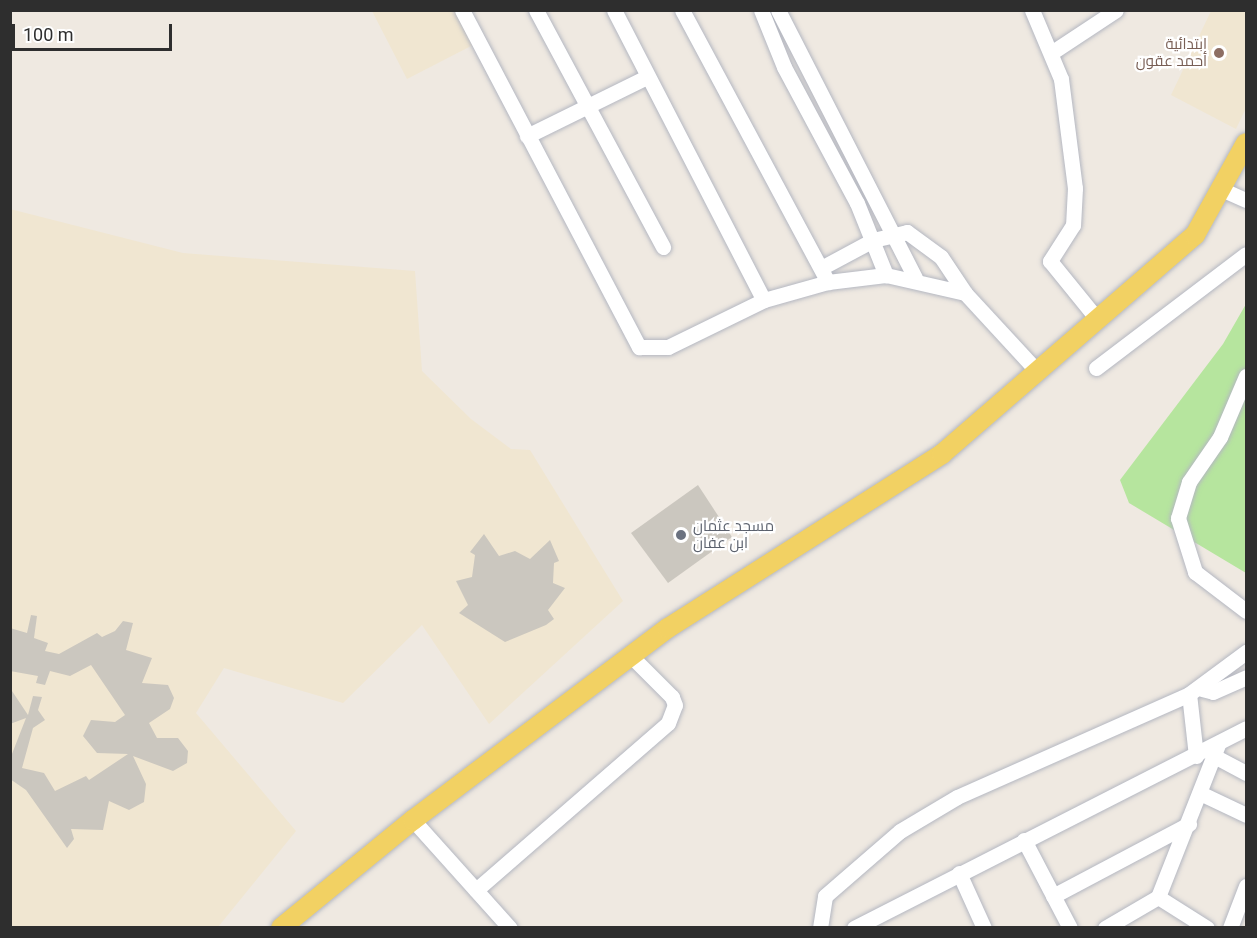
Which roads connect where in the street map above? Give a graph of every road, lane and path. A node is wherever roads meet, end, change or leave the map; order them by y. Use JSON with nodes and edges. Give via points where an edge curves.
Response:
{"nodes":[{"id":1,"x":462,"y":10,"type":"edge"},
{"id":2,"x":536,"y":10,"type":"edge"},
{"id":3,"x":614,"y":10,"type":"edge"},
{"id":4,"x":682,"y":10,"type":"edge"},
{"id":5,"x":761,"y":10,"type":"edge"},
{"id":6,"x":778,"y":10,"type":"edge"},
{"id":7,"x":1032,"y":10,"type":"edge"},
{"id":8,"x":1116,"y":10,"type":"edge"},
{"id":9,"x":1054,"y":51,"type":"junction"},
{"id":10,"x":645,"y":78,"type":"junction"},
{"id":11,"x":812,"y":80,"type":"junction"},
{"id":12,"x":796,"y":87,"type":"junction"},
{"id":13,"x":586,"y":107,"type":"junction"},
{"id":14,"x":527,"y":136,"type":"junction"},
{"id":15,"x":1246,"y":143,"type":"edge"},
{"id":16,"x":1221,"y":189,"type":"junction"},
{"id":17,"x":1246,"y":200,"type":"edge"},
{"id":18,"x":892,"y":234,"type":"junction"},
{"id":19,"x":873,"y":240,"type":"junction"},
{"id":20,"x":663,"y":248,"type":"dead end"},
{"id":21,"x":1246,"y":254,"type":"edge"},
{"id":22,"x":820,"y":268,"type":"junction"},
{"id":23,"x":886,"y":275,"type":"junction"},
{"id":24,"x":915,"y":278,"type":"junction"},
{"id":25,"x":828,"y":282,"type":"junction"},
{"id":26,"x":965,"y":293,"type":"junction"},
{"id":27,"x":764,"y":300,"type":"junction"},
{"id":28,"x":1098,"y":320,"type":"junction"},
{"id":29,"x":1096,"y":368,"type":"dead end"},
{"id":30,"x":1038,"y":372,"type":"junction"},
{"id":31,"x":1246,"y":376,"type":"edge"},
{"id":32,"x":1246,"y":611,"type":"edge"},
{"id":33,"x":1246,"y":652,"type":"edge"},
{"id":34,"x":631,"y":656,"type":"junction"},
{"id":35,"x":1246,"y":677,"type":"edge"},
{"id":36,"x":1195,"y":691,"type":"junction"},
{"id":37,"x":1246,"y":728,"type":"edge"},
{"id":38,"x":1216,"y":750,"type":"junction"},
{"id":39,"x":1196,"y":756,"type":"junction"},
{"id":40,"x":1246,"y":773,"type":"edge"},
{"id":41,"x":1202,"y":794,"type":"junction"},
{"id":42,"x":1246,"y":815,"type":"edge"},
{"id":43,"x":413,"y":820,"type":"junction"},
{"id":44,"x":1189,"y":824,"type":"junction"},
{"id":45,"x":1024,"y":840,"type":"junction"},
{"id":46,"x":959,"y":873,"type":"junction"},
{"id":47,"x":1246,"y":886,"type":"edge"},
{"id":48,"x":476,"y":890,"type":"junction"},
{"id":49,"x":1053,"y":896,"type":"junction"},
{"id":50,"x":1158,"y":897,"type":"junction"},
{"id":51,"x":891,"y":912,"type":"junction"},
{"id":52,"x":1194,"y":926,"type":"edge"},
{"id":53,"x":281,"y":927,"type":"edge"},
{"id":54,"x":510,"y":927,"type":"edge"},
{"id":55,"x":820,"y":927,"type":"edge"},
{"id":56,"x":854,"y":927,"type":"edge"},
{"id":57,"x":897,"y":927,"type":"edge"},
{"id":58,"x":984,"y":927,"type":"edge"},
{"id":59,"x":1070,"y":927,"type":"edge"},
{"id":60,"x":1105,"y":927,"type":"edge"},
{"id":61,"x":1230,"y":927,"type":"edge"}],
"edges":[{"from":1,"to":14,"type":"street"},
{"from":2,"to":13,"type":"street"},
{"from":3,"to":10,"type":"street"},
{"from":4,"to":22,"type":"street"},
{"from":5,"to":12,"type":"street"},
{"from":6,"to":11,"type":"street"},
{"from":7,"to":9,"type":"street"},
{"from":8,"to":9,"type":"street"},
{"from":9,"to":28,"type":"street","via":[[1075,216],[1050,261]]},
{"from":10,"to":13,"type":"street"},
{"from":10,"to":27,"type":"street"},
{"from":11,"to":12,"type":"street"},
{"from":11,"to":18,"type":"street"},
{"from":12,"to":19,"type":"street"},
{"from":13,"to":14,"type":"street"},
{"from":13,"to":20,"type":"street"},
{"from":14,"to":27,"type":"street","via":[[639,347],[668,347]]},
{"from":15,"to":16,"type":"main road"},
{"from":16,"to":17,"type":"street"},
{"from":16,"to":28,"type":"main road","via":[[1195,235]]},
{"from":18,"to":19,"type":"street"},
{"from":18,"to":24,"type":"street"},
{"from":18,"to":26,"type":"street","via":[[917,236],[955,274]]},
{"from":19,"to":22,"type":"street"},
{"from":19,"to":23,"type":"street"},
{"from":21,"to":29,"type":"street"},
{"from":22,"to":25,"type":"street"},
{"from":23,"to":24,"type":"street"},
{"from":23,"to":25,"type":"street"},
{"from":24,"to":26,"type":"street"},
{"from":25,"to":27,"type":"street"},
{"from":26,"to":30,"type":"street"},
{"from":28,"to":30,"type":"main road"},
{"from":30,"to":34,"type":"main road","via":[[916,473]]},
{"from":31,"to":32,"type":"street","via":[[1220,437],[1189,482],[1178,518],[1195,572]]},
{"from":33,"to":36,"type":"street"},
{"from":34,"to":43,"type":"main road"},
{"from":34,"to":48,"type":"street","via":[[672,697],[675,705],[668,723]]},
{"from":35,"to":36,"type":"street","via":[[1214,692]]},
{"from":36,"to":39,"type":"street"},
{"from":36,"to":55,"type":"street","via":[[957,797],[900,831],[825,896]]},
{"from":37,"to":38,"type":"street"},
{"from":38,"to":39,"type":"street"},
{"from":38,"to":40,"type":"street"},
{"from":38,"to":41,"type":"street"},
{"from":39,"to":45,"type":"street"},
{"from":41,"to":42,"type":"street"},
{"from":41,"to":44,"type":"street"},
{"from":43,"to":48,"type":"street"},
{"from":43,"to":53,"type":"main road"},
{"from":44,"to":49,"type":"street"},
{"from":44,"to":50,"type":"street"},
{"from":45,"to":46,"type":"street"},
{"from":45,"to":49,"type":"street"},
{"from":46,"to":51,"type":"street"},
{"from":46,"to":58,"type":"street"},
{"from":47,"to":61,"type":"street"},
{"from":48,"to":54,"type":"street"},
{"from":49,"to":59,"type":"street"},
{"from":50,"to":52,"type":"street"},
{"from":50,"to":60,"type":"street"},
{"from":51,"to":56,"type":"street"},
{"from":51,"to":57,"type":"street"}]}
